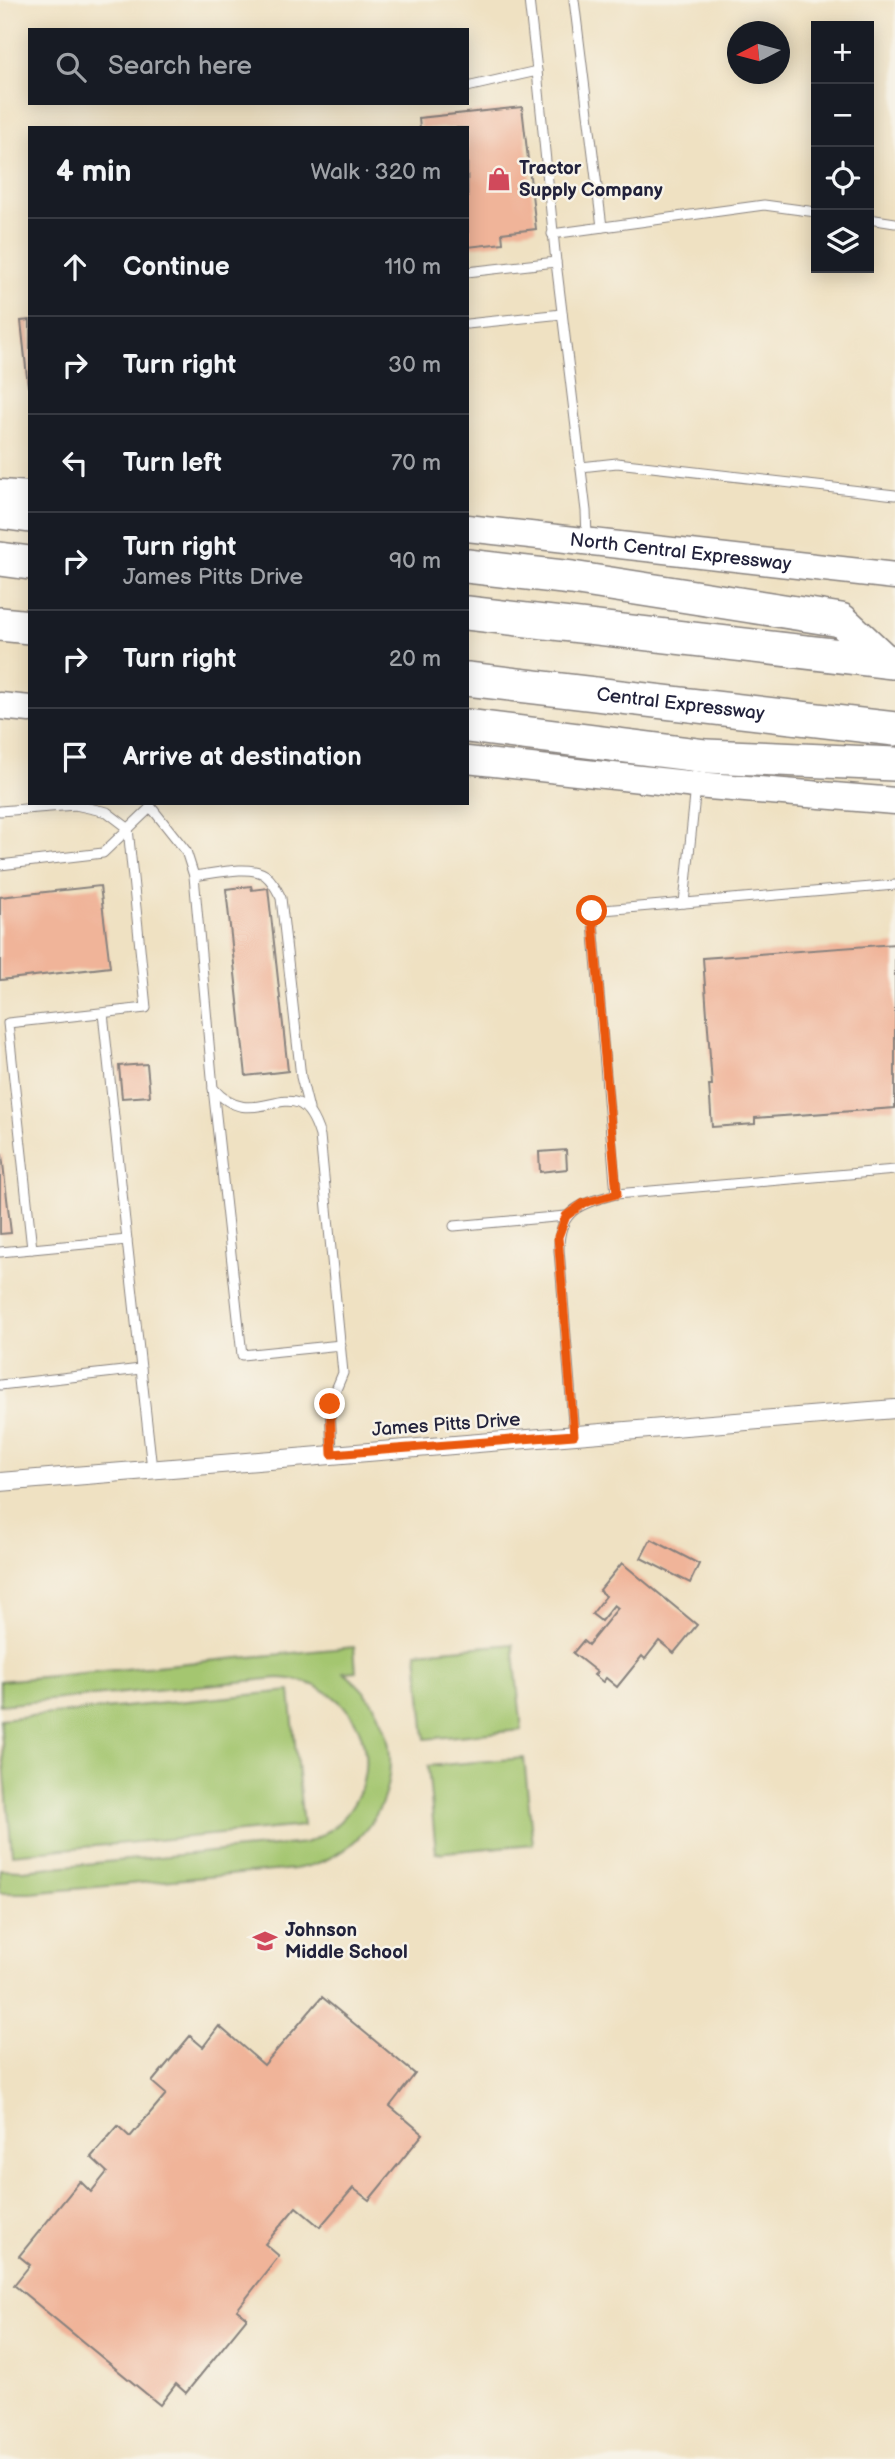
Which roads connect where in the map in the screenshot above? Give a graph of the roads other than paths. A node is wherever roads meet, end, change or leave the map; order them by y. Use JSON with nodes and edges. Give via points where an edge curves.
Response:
{"nodes":[{"id":1,"x":529,"y":0,"type":"edge"},
{"id":2,"x":575,"y":0,"type":"edge"},
{"id":3,"x":537,"y":71,"type":"junction"},
{"id":4,"x":469,"y":87,"type":"edge"},
{"id":5,"x":811,"y":211,"type":"edge"},
{"id":6,"x":874,"y":220,"type":"edge"},
{"id":7,"x":895,"y":223,"type":"edge"},
{"id":8,"x":602,"y":227,"type":"junction"},
{"id":9,"x":552,"y":234,"type":"junction"},
{"id":10,"x":556,"y":262,"type":"junction"},
{"id":11,"x":469,"y":272,"type":"edge"},
{"id":12,"x":562,"y":314,"type":"junction"},
{"id":13,"x":469,"y":324,"type":"edge"},
{"id":14,"x":581,"y":467,"type":"junction"},
{"id":15,"x":0,"y":493,"type":"edge"},
{"id":16,"x":28,"y":495,"type":"edge"},
{"id":17,"x":895,"y":495,"type":"edge"},
{"id":18,"x":0,"y":512,"type":"edge"},
{"id":19,"x":28,"y":516,"type":"edge"},
{"id":20,"x":469,"y":528,"type":"edge"},
{"id":21,"x":587,"y":541,"type":"junction"},
{"id":22,"x":0,"y":559,"type":"edge"},
{"id":23,"x":28,"y":563,"type":"edge"},
{"id":24,"x":469,"y":566,"type":"edge"},
{"id":25,"x":895,"y":576,"type":"edge"},
{"id":26,"x":469,"y":613,"type":"edge"},
{"id":27,"x":0,"y":624,"type":"edge"},
{"id":28,"x":28,"y":627,"type":"edge"},
{"id":29,"x":890,"y":661,"type":"edge"},
{"id":30,"x":469,"y":679,"type":"edge"},
{"id":31,"x":0,"y":706,"type":"edge"},
{"id":32,"x":28,"y":709,"type":"edge"},
{"id":33,"x":469,"y":726,"type":"edge"},
{"id":34,"x":895,"y":729,"type":"edge"},
{"id":35,"x":469,"y":760,"type":"edge"},
{"id":36,"x":895,"y":764,"type":"edge"},
{"id":37,"x":696,"y":785,"type":"junction"},
{"id":38,"x":895,"y":802,"type":"edge"},
{"id":39,"x":64,"y":805,"type":"edge"},
{"id":40,"x":79,"y":805,"type":"edge"},
{"id":41,"x":151,"y":805,"type":"edge"},
{"id":42,"x":0,"y":811,"type":"edge"},
{"id":43,"x":128,"y":828,"type":"junction"},
{"id":44,"x":0,"y":866,"type":"edge"},
{"id":45,"x":194,"y":876,"type":"junction"},
{"id":46,"x":895,"y":885,"type":"edge"},
{"id":47,"x":684,"y":903,"type":"junction"},
{"id":48,"x":103,"y":1013,"type":"junction"},
{"id":49,"x":213,"y":1088,"type":"junction"},
{"id":50,"x":309,"y":1111,"type":"junction"},
{"id":51,"x":895,"y":1170,"type":"edge"},
{"id":52,"x":617,"y":1194,"type":"junction"},
{"id":53,"x":566,"y":1216,"type":"junction"},
{"id":54,"x":454,"y":1226,"type":"dead end"},
{"id":55,"x":127,"y":1240,"type":"junction"},
{"id":56,"x":32,"y":1249,"type":"junction"},
{"id":57,"x":0,"y":1252,"type":"edge"},
{"id":58,"x":341,"y":1345,"type":"junction"},
{"id":59,"x":141,"y":1369,"type":"junction"},
{"id":60,"x":0,"y":1385,"type":"edge"},
{"id":61,"x":895,"y":1409,"type":"edge"},
{"id":62,"x":574,"y":1435,"type":"junction"},
{"id":63,"x":332,"y":1454,"type":"junction"},
{"id":64,"x":152,"y":1469,"type":"junction"},
{"id":65,"x":0,"y":1482,"type":"edge"}],
"edges":[{"from":1,"to":3,"type":"lane"},
{"from":2,"to":8,"type":"lane"},
{"from":3,"to":4,"type":"lane"},
{"from":3,"to":9,"type":"lane"},
{"from":5,"to":8,"type":"lane","via":[[764,205]]},
{"from":6,"to":7,"type":"lane"},
{"from":8,"to":9,"type":"lane"},
{"from":9,"to":10,"type":"lane"},
{"from":10,"to":11,"type":"lane"},
{"from":10,"to":12,"type":"lane"},
{"from":12,"to":13,"type":"lane"},
{"from":12,"to":14,"type":"lane"},
{"from":14,"to":17,"type":"lane","via":[[617,463]]},
{"from":14,"to":21,"type":"lane"},
{"from":15,"to":16,"type":"main road"},
{"from":18,"to":19,"type":"highway"},
{"from":20,"to":21,"type":"main road","name":"North Central Expressway"},
{"from":21,"to":25,"type":"main road","name":"North Central Expressway"},
{"from":22,"to":23,"type":"highway"},
{"from":24,"to":29,"type":"highway","via":[[841,620]]},
{"from":26,"to":29,"type":"highway"},
{"from":27,"to":28,"type":"highway"},
{"from":30,"to":34,"type":"highway","name":"Central Expressway"},
{"from":31,"to":32,"type":"main road"},
{"from":33,"to":36,"type":"highway","via":[[706,756]]},
{"from":35,"to":37,"type":"main road"},
{"from":37,"to":38,"type":"main road"},
{"from":37,"to":47,"type":"lane"},
{"from":39,"to":42,"type":"lane"},
{"from":40,"to":43,"type":"lane","via":[[107,812]]},
{"from":41,"to":43,"type":"lane"},
{"from":41,"to":45,"type":"lane","via":[[186,851]]},
{"from":43,"to":44,"type":"lane","via":[[103,853]]},
{"from":43,"to":48,"type":"lane","via":[[146,1008]]},
{"from":45,"to":49,"type":"lane"},
{"from":45,"to":50,"type":"lane","via":[[249,870],[264,873],[281,898],[301,1077]]},
{"from":46,"to":47,"type":"lane"},
{"from":47,"to":52,"type":"lane","via":[[592,911]]},
{"from":48,"to":55,"type":"lane"},
{"from":48,"to":56,"type":"lane","via":[[8,1023]]},
{"from":49,"to":50,"type":"lane","via":[[232,1104],[245,1107],[293,1100]]},
{"from":49,"to":58,"type":"lane","via":[[242,1355]]},
{"from":50,"to":58,"type":"lane","via":[[320,1136]]},
{"from":51,"to":52,"type":"lane"},
{"from":52,"to":53,"type":"lane","via":[[584,1203]]},
{"from":53,"to":54,"type":"lane"},
{"from":53,"to":62,"type":"lane","via":[[558,1237]]},
{"from":55,"to":56,"type":"lane"},
{"from":55,"to":59,"type":"lane"},
{"from":56,"to":57,"type":"lane"},
{"from":58,"to":63,"type":"lane","via":[[343,1373],[330,1404]]},
{"from":59,"to":60,"type":"lane"},
{"from":59,"to":64,"type":"lane"},
{"from":61,"to":62,"type":"street","name":"James Pitts Drive"},
{"from":62,"to":63,"type":"street","name":"James Pitts Drive"},
{"from":63,"to":64,"type":"street","name":"James Pitts Drive"},
{"from":64,"to":65,"type":"street","name":"James Pitts Drive"}]}
